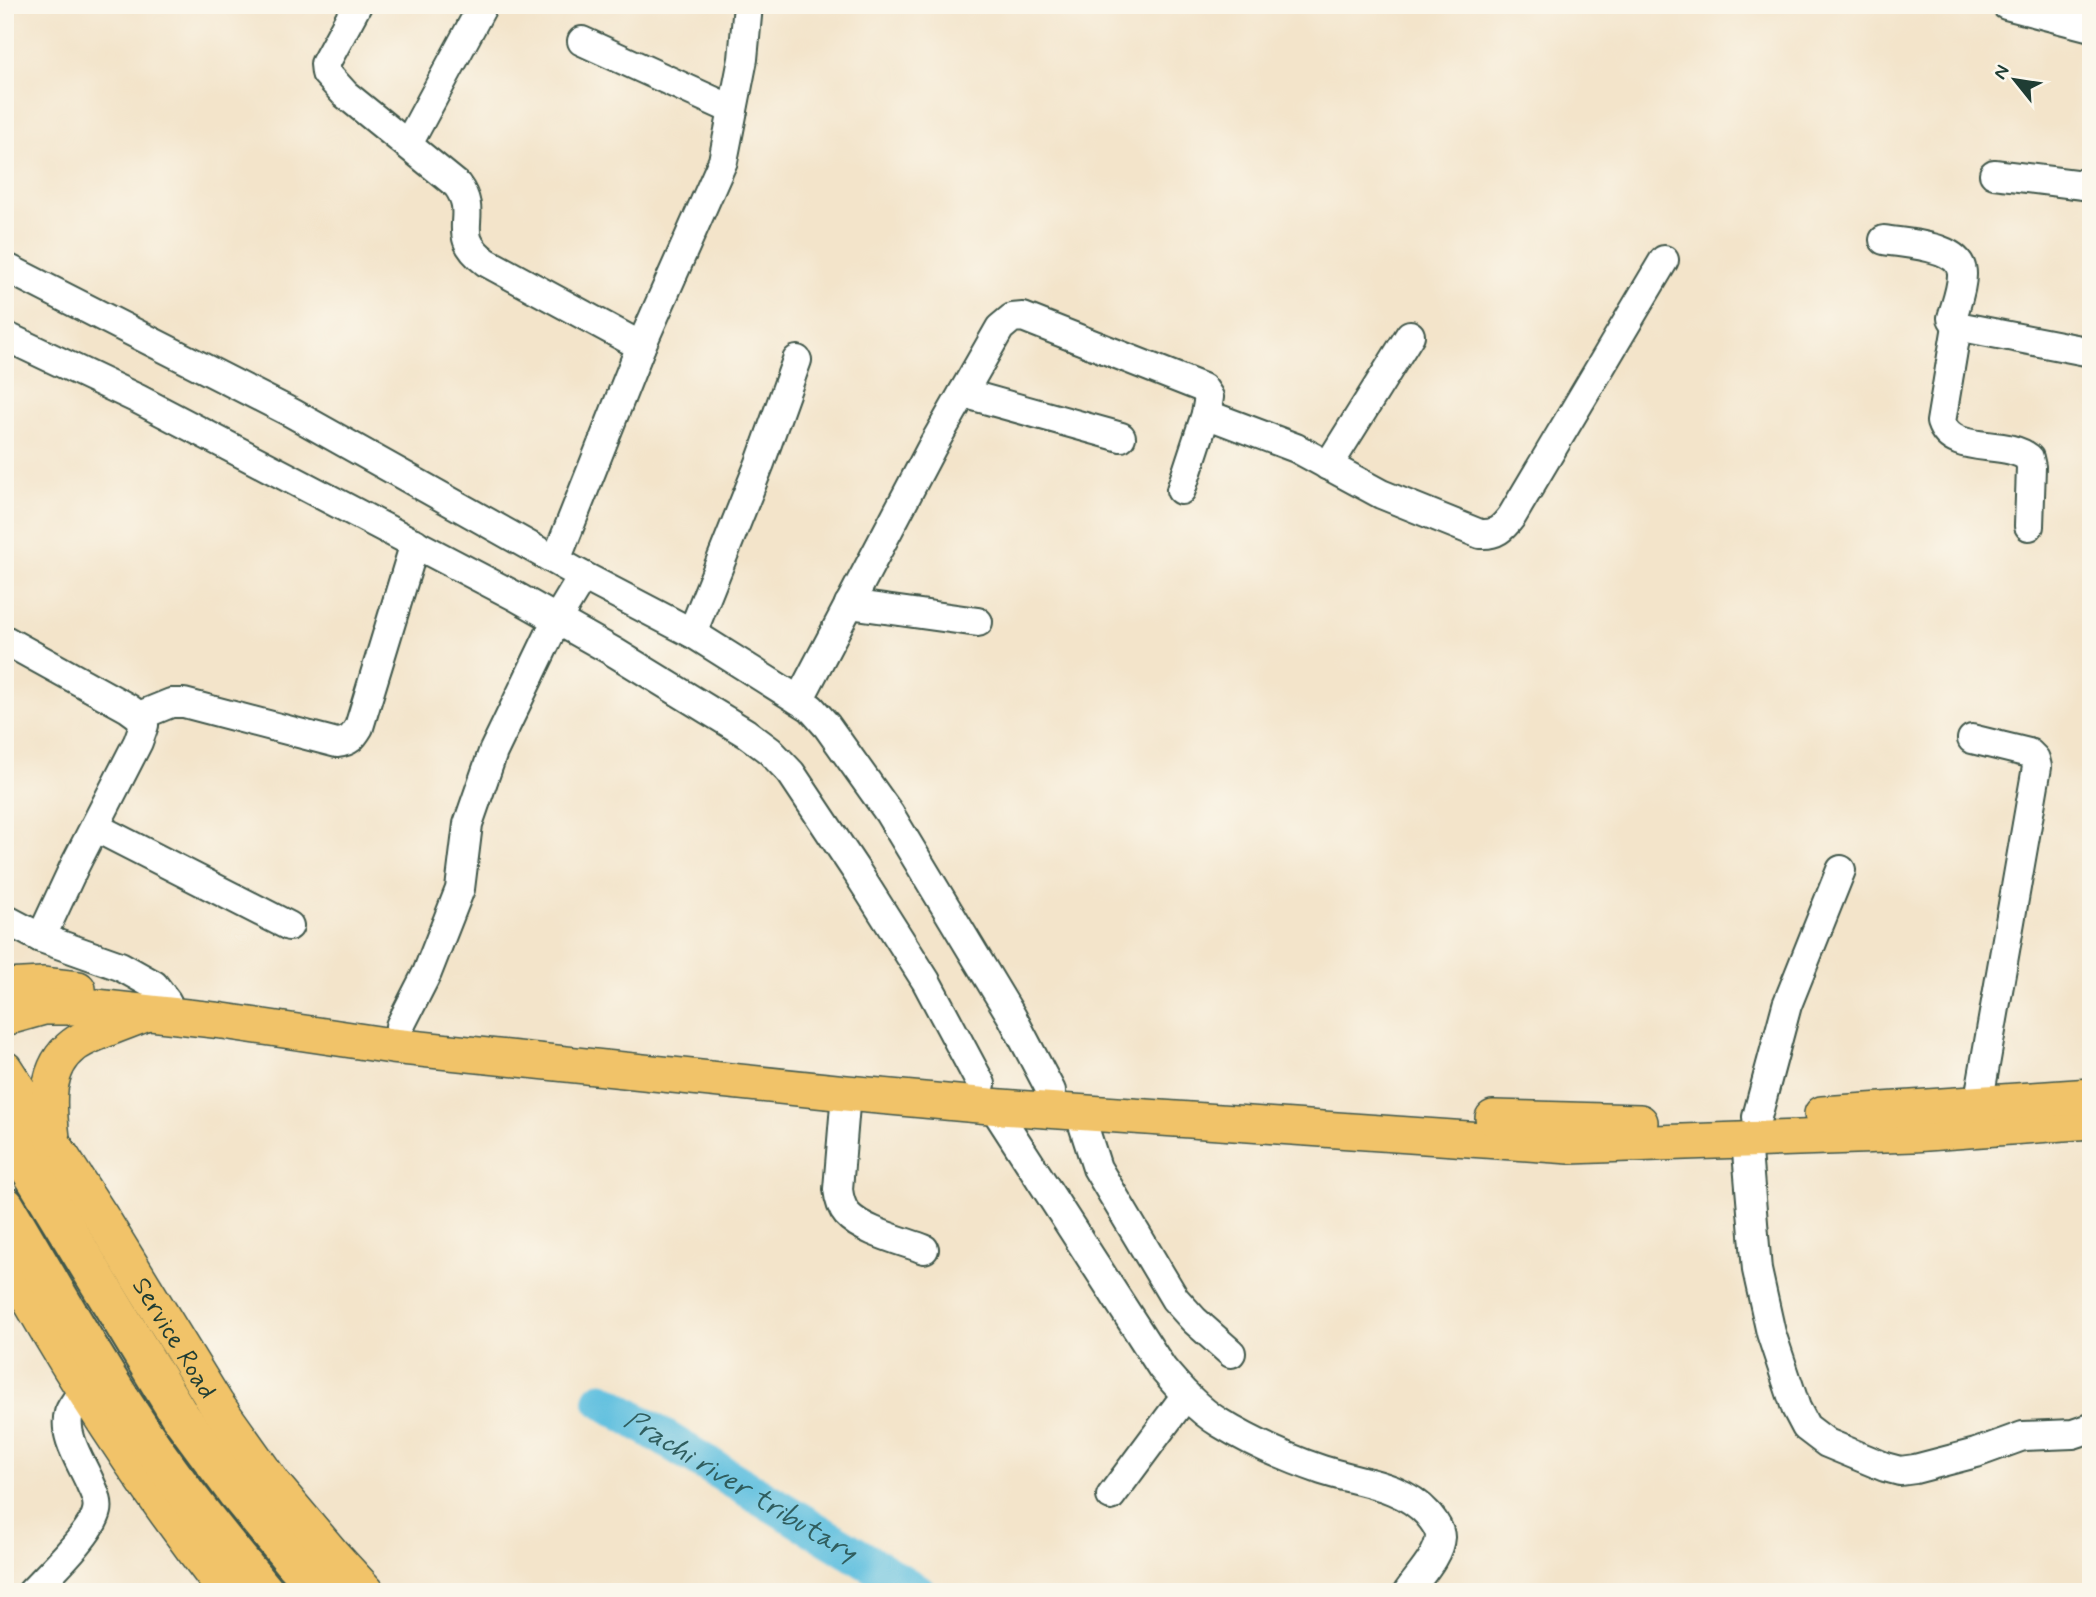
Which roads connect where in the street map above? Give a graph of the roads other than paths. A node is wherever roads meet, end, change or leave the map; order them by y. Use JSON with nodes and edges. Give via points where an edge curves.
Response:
{"nodes":[{"id":1,"x":357,"y":5,"type":"edge"},
{"id":2,"x":483,"y":5,"type":"edge"},
{"id":3,"x":748,"y":5,"type":"edge"},
{"id":4,"x":2006,"y":5,"type":"edge"},
{"id":5,"x":2091,"y":27,"type":"edge"},
{"id":6,"x":582,"y":41,"type":"dead end"},
{"id":7,"x":733,"y":110,"type":"junction"},
{"id":8,"x":408,"y":145,"type":"junction"},
{"id":9,"x":1994,"y":174,"type":"dead end"},
{"id":10,"x":2091,"y":186,"type":"edge"},
{"id":11,"x":1884,"y":240,"type":"dead end"},
{"id":12,"x":1664,"y":260,"type":"dead end"},
{"id":13,"x":5,"y":267,"type":"edge"},
{"id":14,"x":1957,"y":326,"type":"junction"},
{"id":15,"x":1410,"y":335,"type":"dead end"},
{"id":16,"x":5,"y":337,"type":"edge"},
{"id":17,"x":641,"y":346,"type":"junction"},
{"id":18,"x":2091,"y":352,"type":"edge"},
{"id":19,"x":797,"y":360,"type":"dead end"},
{"id":20,"x":963,"y":393,"type":"junction"},
{"id":21,"x":1206,"y":414,"type":"junction"},
{"id":22,"x":1121,"y":437,"type":"dead end"},
{"id":23,"x":1328,"y":466,"type":"junction"},
{"id":24,"x":1181,"y":490,"type":"dead end"},
{"id":25,"x":2029,"y":526,"type":"dead end"},
{"id":26,"x":415,"y":543,"type":"junction"},
{"id":27,"x":556,"y":560,"type":"junction"},
{"id":28,"x":581,"y":579,"type":"junction"},
{"id":29,"x":849,"y":604,"type":"junction"},
{"id":30,"x":558,"y":617,"type":"junction"},
{"id":31,"x":978,"y":622,"type":"dead end"},
{"id":32,"x":692,"y":634,"type":"junction"},
{"id":33,"x":5,"y":640,"type":"edge"},
{"id":34,"x":799,"y":700,"type":"junction"},
{"id":35,"x":139,"y":716,"type":"junction"},
{"id":36,"x":1972,"y":739,"type":"dead end"},
{"id":37,"x":94,"y":827,"type":"junction"},
{"id":38,"x":1841,"y":870,"type":"dead end"},
{"id":39,"x":5,"y":919,"type":"edge"},
{"id":40,"x":289,"y":926,"type":"dead end"},
{"id":41,"x":41,"y":938,"type":"junction"},
{"id":42,"x":5,"y":965,"type":"edge"},
{"id":43,"x":5,"y":987,"type":"edge"},
{"id":44,"x":100,"y":992,"type":"junction"},
{"id":45,"x":158,"y":1007,"type":"junction"},
{"id":46,"x":223,"y":1015,"type":"junction"},
{"id":47,"x":5,"y":1018,"type":"edge"},
{"id":48,"x":400,"y":1027,"type":"junction"},
{"id":49,"x":5,"y":1069,"type":"edge"},
{"id":50,"x":846,"y":1093,"type":"junction"},
{"id":51,"x":991,"y":1096,"type":"junction"},
{"id":52,"x":2091,"y":1097,"type":"edge"},
{"id":53,"x":1056,"y":1101,"type":"junction"},
{"id":54,"x":1978,"y":1105,"type":"junction"},
{"id":55,"x":2091,"y":1121,"type":"edge"},
{"id":56,"x":5,"y":1128,"type":"edge"},
{"id":57,"x":1752,"y":1128,"type":"junction"},
{"id":58,"x":53,"y":1147,"type":"junction"},
{"id":59,"x":5,"y":1206,"type":"edge"},
{"id":60,"x":924,"y":1249,"type":"dead end"},
{"id":61,"x":5,"y":1256,"type":"edge"},
{"id":62,"x":1231,"y":1353,"type":"dead end"},
{"id":63,"x":84,"y":1390,"type":"junction"},
{"id":64,"x":1186,"y":1395,"type":"junction"},
{"id":65,"x":2091,"y":1428,"type":"edge"},
{"id":66,"x":1111,"y":1496,"type":"dead end"},
{"id":67,"x":32,"y":1592,"type":"edge"},
{"id":68,"x":226,"y":1592,"type":"edge"},
{"id":69,"x":265,"y":1592,"type":"edge"},
{"id":70,"x":322,"y":1592,"type":"edge"},
{"id":71,"x":367,"y":1592,"type":"edge"},
{"id":72,"x":1408,"y":1592,"type":"edge"}],
"edges":[{"from":1,"to":8,"type":"street","via":[[325,64],[326,73]]},
{"from":2,"to":8,"type":"street"},
{"from":3,"to":7,"type":"street"},
{"from":4,"to":5,"type":"street"},
{"from":6,"to":7,"type":"street"},
{"from":7,"to":17,"type":"street","via":[[723,161]]},
{"from":8,"to":17,"type":"street","via":[[466,197],[467,243],[474,253]]},
{"from":9,"to":10,"type":"street"},
{"from":11,"to":14,"type":"street","via":[[1955,257],[1962,276],[1952,318]]},
{"from":12,"to":23,"type":"street","via":[[1503,528],[1492,535],[1381,494]]},
{"from":13,"to":27,"type":"street","via":[[292,413]]},
{"from":14,"to":18,"type":"street"},
{"from":14,"to":25,"type":"street","via":[[1941,422],[1944,431],[1959,441],[2014,449],[2029,458]]},
{"from":15,"to":23,"type":"street"},
{"from":16,"to":26,"type":"street","via":[[138,399]]},
{"from":17,"to":27,"type":"street"},
{"from":19,"to":32,"type":"street"},
{"from":20,"to":21,"type":"street","via":[[1000,328],[1012,318],[1023,317],[1203,388],[1209,397]]},
{"from":20,"to":22,"type":"street"},
{"from":20,"to":29,"type":"street"},
{"from":21,"to":23,"type":"street","via":[[1296,448]]},
{"from":21,"to":24,"type":"street"},
{"from":26,"to":30,"type":"street"},
{"from":26,"to":35,"type":"street","via":[[359,727],[346,742],[184,703],[171,703]]},
{"from":27,"to":28,"type":"street"},
{"from":28,"to":30,"type":"street"},
{"from":28,"to":32,"type":"street"},
{"from":29,"to":31,"type":"street"},
{"from":29,"to":34,"type":"street"},
{"from":30,"to":48,"type":"street","via":[[484,776],[468,824],[460,889]]},
{"from":30,"to":51,"type":"street","via":[[746,733],[791,773],[926,981]]},
{"from":32,"to":34,"type":"street"},
{"from":33,"to":35,"type":"street"},
{"from":34,"to":53,"type":"street","via":[[827,726],[889,813],[1012,1017]]},
{"from":35,"to":37,"type":"street","via":[[144,725],[138,742]]},
{"from":36,"to":54,"type":"street","via":[[2029,752],[2037,767]]},
{"from":37,"to":40,"type":"street"},
{"from":37,"to":41,"type":"street"},
{"from":38,"to":57,"type":"street","via":[[1787,1005]]},
{"from":39,"to":41,"type":"street"},
{"from":41,"to":45,"type":"street","via":[[120,966],[155,985]]},
{"from":42,"to":44,"type":"main road"},
{"from":43,"to":44,"type":"main road","via":[[42,985]]},
{"from":44,"to":45,"type":"main road"},
{"from":45,"to":46,"type":"main road"},
{"from":45,"to":47,"type":"main road","via":[[44,1007]]},
{"from":45,"to":58,"type":"main road","via":[[74,1045],[60,1062],[48,1098]]},
{"from":46,"to":48,"type":"main road"},
{"from":46,"to":50,"type":"main road","via":[[392,1045]]},
{"from":48,"to":51,"type":"main road","via":[[869,1072]]},
{"from":49,"to":58,"type":"main road","name":"Service Road"},
{"from":50,"to":51,"type":"main road"},
{"from":50,"to":60,"type":"street","via":[[840,1203],[859,1225]]},
{"from":51,"to":53,"type":"main road"},
{"from":51,"to":64,"type":"street","via":[[1154,1357]]},
{"from":52,"to":54,"type":"main road"},
{"from":53,"to":57,"type":"main road","via":[[1570,1146]]},
{"from":53,"to":62,"type":"street","via":[[1175,1299]]},
{"from":54,"to":57,"type":"main road"},
{"from":55,"to":57,"type":"main road","via":[[1913,1135]]},
{"from":56,"to":70,"type":"highway","via":[[178,1413],[237,1493]]},
{"from":57,"to":65,"type":"street","via":[[1757,1270],[1771,1333],[1806,1427],[1826,1443],[1900,1471],[2023,1436],[2073,1434]]},
{"from":58,"to":71,"type":"main road","name":"Service Road","via":[[216,1404],[273,1483]]},
{"from":59,"to":69,"type":"highway","via":[[144,1436]]},
{"from":61,"to":63,"type":"main road"},
{"from":63,"to":67,"type":"street","via":[[69,1413],[68,1425],[98,1509],[86,1532]]},
{"from":63,"to":68,"type":"main road","via":[[142,1479]]},
{"from":64,"to":66,"type":"street"},
{"from":64,"to":72,"type":"street","via":[[1219,1422],[1269,1448],[1321,1470],[1395,1490],[1419,1504],[1440,1536],[1435,1553]]}]}
